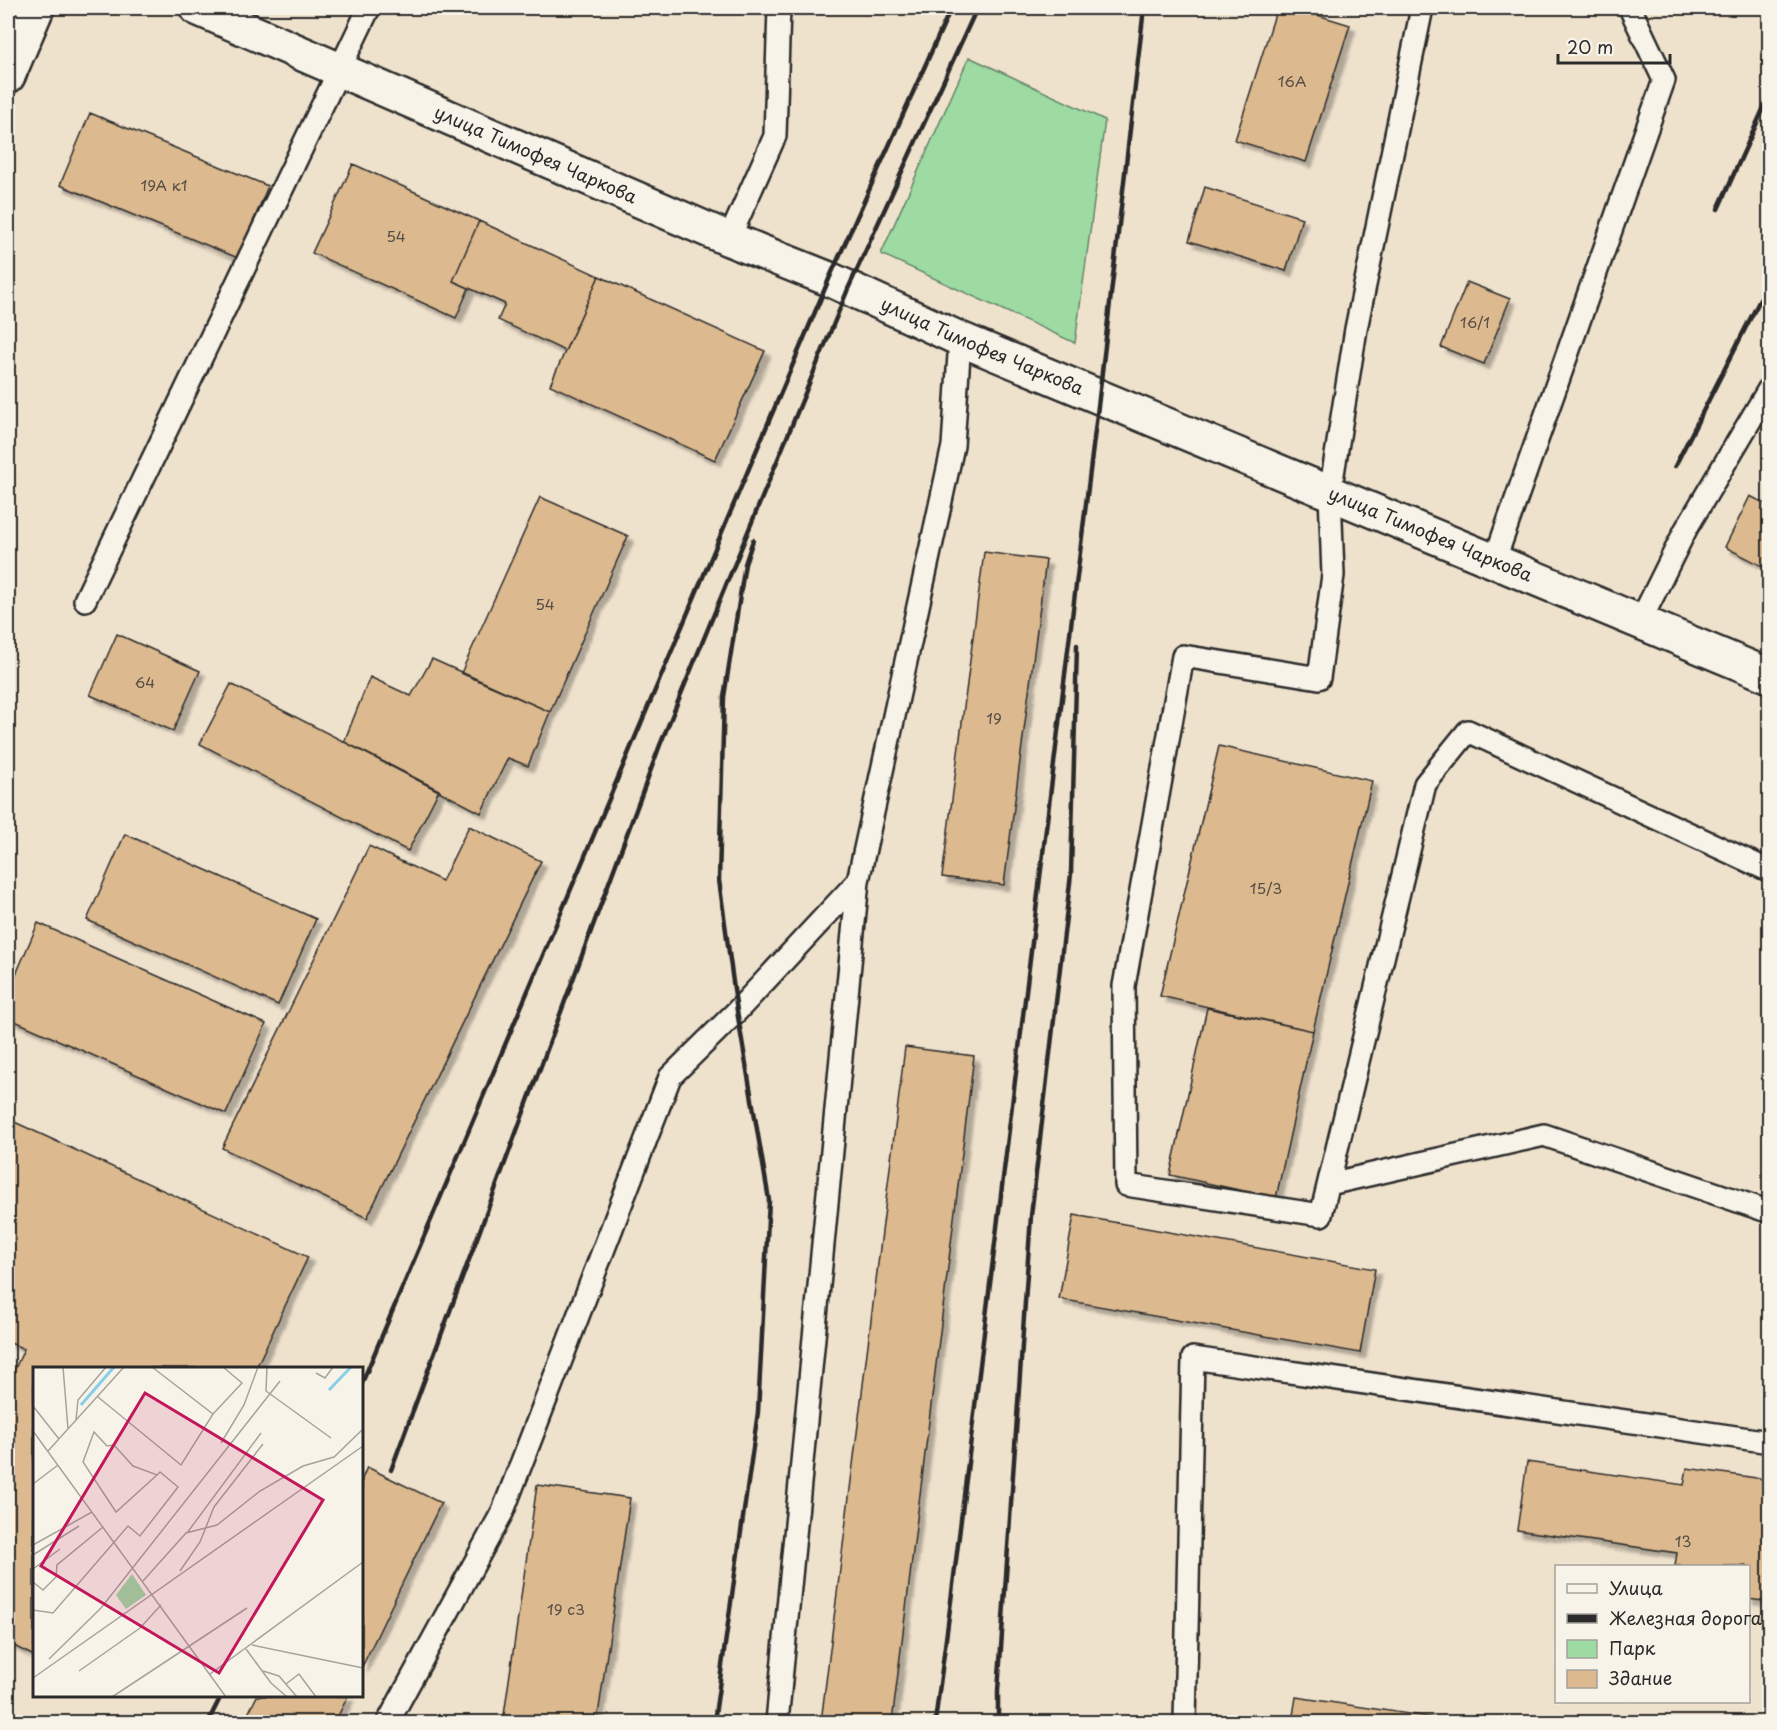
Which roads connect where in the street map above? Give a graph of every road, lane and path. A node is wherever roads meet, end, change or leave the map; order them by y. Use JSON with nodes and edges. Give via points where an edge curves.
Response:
{"nodes":[{"id":1,"x":37,"y":8,"type":"edge"},
{"id":2,"x":197,"y":8,"type":"edge"},
{"id":3,"x":369,"y":8,"type":"edge"},
{"id":4,"x":779,"y":8,"type":"edge"},
{"id":5,"x":1422,"y":8,"type":"edge"},
{"id":6,"x":1630,"y":8,"type":"edge"},
{"id":7,"x":339,"y":69,"type":"junction"},
{"id":8,"x":8,"y":76,"type":"edge"},
{"id":9,"x":729,"y":239,"type":"junction"},
{"id":10,"x":960,"y":339,"type":"junction"},
{"id":11,"x":1770,"y":387,"type":"edge"},
{"id":12,"x":1330,"y":494,"type":"junction"},
{"id":13,"x":1494,"y":562,"type":"junction"},
{"id":14,"x":85,"y":600,"type":"dead end"},
{"id":15,"x":1640,"y":622,"type":"junction"},
{"id":16,"x":1770,"y":676,"type":"edge"},
{"id":17,"x":1770,"y":870,"type":"edge"},
{"id":18,"x":858,"y":881,"type":"junction"},
{"id":19,"x":1329,"y":1184,"type":"junction"},
{"id":20,"x":1770,"y":1212,"type":"edge"},
{"id":21,"x":1770,"y":1442,"type":"edge"},
{"id":22,"x":388,"y":1722,"type":"edge"},
{"id":23,"x":777,"y":1722,"type":"edge"},
{"id":24,"x":1185,"y":1722,"type":"edge"}],
"edges":[{"from":1,"to":8,"type":"main road"},
{"from":2,"to":7,"type":"main road","name":"улица Тимофея Чаркова"},
{"from":3,"to":7,"type":"lane"},
{"from":4,"to":9,"type":"lane","via":[[775,136]]},
{"from":5,"to":12,"type":"lane","via":[[1356,329]]},
{"from":6,"to":13,"type":"lane","via":[[1664,80]]},
{"from":7,"to":9,"type":"main road","name":"улица Тимофея Чаркова"},
{"from":7,"to":14,"type":"lane"},
{"from":9,"to":10,"type":"main road","name":"улица Тимофея Чаркова","via":[[829,279]]},
{"from":10,"to":12,"type":"main road","name":"улица Тимофея Чаркова"},
{"from":10,"to":18,"type":"lane","via":[[953,446]]},
{"from":11,"to":15,"type":"lane","via":[[1686,529]]},
{"from":12,"to":13,"type":"main road","name":"улица Тимофея Чаркова"},
{"from":12,"to":19,"type":"lane","via":[[1333,575],[1319,678],[1184,656],[1124,986],[1126,1185],[1321,1215]]},
{"from":13,"to":15,"type":"main road","name":"улица Тимофея Чаркова"},
{"from":15,"to":16,"type":"main road","name":"улица Тимофея Чаркова"},
{"from":17,"to":19,"type":"lane","via":[[1468,731],[1425,784]]},
{"from":18,"to":22,"type":"lane","via":[[670,1077],[503,1511]]},
{"from":18,"to":23,"type":"lane"},
{"from":19,"to":20,"type":"lane","via":[[1545,1135]]},
{"from":21,"to":24,"type":"lane","via":[[1193,1358]]}]}
